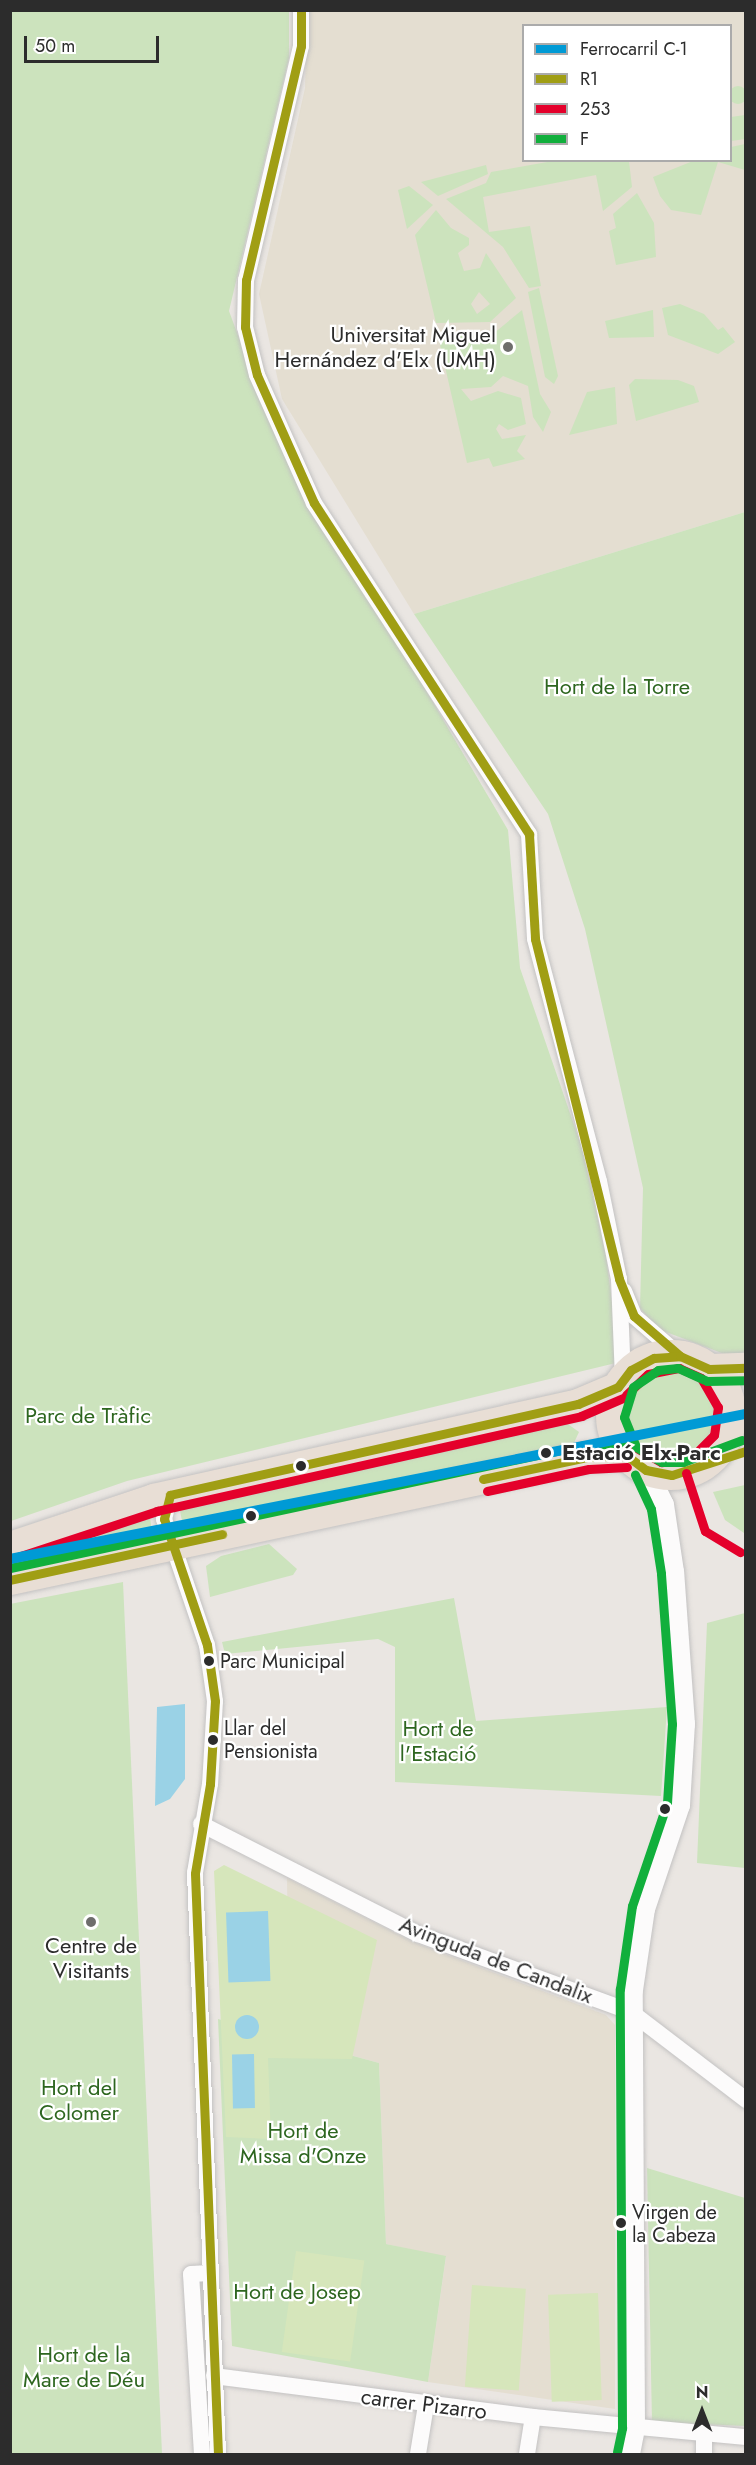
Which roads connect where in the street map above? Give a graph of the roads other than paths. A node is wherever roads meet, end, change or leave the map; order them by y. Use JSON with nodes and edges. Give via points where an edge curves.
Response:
{"nodes":[{"id":1,"x":300,"y":10,"type":"edge"},
{"id":2,"x":619,"y":1279,"type":"junction"},
{"id":3,"x":680,"y":1356,"type":"junction"},
{"id":4,"x":743,"y":1368,"type":"edge"},
{"id":5,"x":709,"y":1369,"type":"junction"},
{"id":6,"x":620,"y":1383,"type":"junction"},
{"id":7,"x":737,"y":1430,"type":"edge"},
{"id":8,"x":636,"y":1463,"type":"junction"},
{"id":9,"x":170,"y":1495,"type":"junction"},
{"id":10,"x":204,"y":1538,"type":"junction"},
{"id":11,"x":170,"y":1545,"type":"junction"},
{"id":12,"x":10,"y":1547,"type":"edge"},
{"id":13,"x":10,"y":1580,"type":"edge"},
{"id":14,"x":189,"y":1588,"type":"junction"},
{"id":15,"x":201,"y":1824,"type":"junction"},
{"id":16,"x":631,"y":2012,"type":"junction"},
{"id":17,"x":746,"y":2100,"type":"edge"},
{"id":18,"x":210,"y":2273,"type":"junction"},
{"id":19,"x":214,"y":2376,"type":"junction"},
{"id":20,"x":426,"y":2405,"type":"junction"},
{"id":21,"x":533,"y":2417,"type":"junction"},
{"id":22,"x":634,"y":2429,"type":"junction"},
{"id":23,"x":704,"y":2435,"type":"junction"},
{"id":24,"x":746,"y":2437,"type":"edge"},
{"id":25,"x":202,"y":2454,"type":"edge"},
{"id":26,"x":218,"y":2454,"type":"edge"},
{"id":27,"x":418,"y":2454,"type":"edge"},
{"id":28,"x":527,"y":2454,"type":"edge"},
{"id":29,"x":628,"y":2454,"type":"edge"},
{"id":30,"x":704,"y":2454,"type":"edge"}],
"edges":[{"from":1,"to":2,"type":"street","via":[[301,46],[246,279],[245,327],[255,365],[314,503],[529,834],[535,939],[599,1181]]},
{"from":2,"to":3,"type":"street","via":[[634,1316]]},
{"from":2,"to":6,"type":"street"},
{"from":3,"to":5,"type":"highway"},
{"from":3,"to":6,"type":"highway","via":[[642,1363]]},
{"from":4,"to":5,"type":"highway"},
{"from":5,"to":7,"type":"highway","via":[[726,1392]]},
{"from":6,"to":8,"type":"highway","via":[[611,1417]]},
{"from":6,"to":9,"type":"highway","via":[[578,1404]]},
{"from":7,"to":8,"type":"highway","via":[[716,1455],[697,1469],[672,1475]]},
{"from":8,"to":10,"type":"highway","via":[[587,1457]]},
{"from":8,"to":16,"type":"street","via":[[663,1505],[673,1572],[684,1724],[679,1805],[644,1909]]},
{"from":9,"to":11,"type":"street","via":[[164,1508]]},
{"from":9,"to":12,"type":"highway"},
{"from":10,"to":11,"type":"highway"},
{"from":10,"to":14,"type":"street","via":[[191,1554]]},
{"from":11,"to":13,"type":"highway"},
{"from":11,"to":14,"type":"street"},
{"from":14,"to":15,"type":"street","via":[[207,1645],[215,1701],[215,1744]]},
{"from":15,"to":16,"type":"street","name":"Avinguda de Candalix","via":[[418,1934]]},
{"from":15,"to":18,"type":"street","via":[[195,1873]]},
{"from":16,"to":17,"type":"street","name":"Avinguda de Candalix"},
{"from":16,"to":22,"type":"street"},
{"from":18,"to":19,"type":"street"},
{"from":18,"to":25,"type":"street","via":[[191,2274]]},
{"from":19,"to":20,"type":"street","name":"carrer Pizarro"},
{"from":19,"to":26,"type":"street"},
{"from":20,"to":21,"type":"street","name":"carrer Pizarro"},
{"from":20,"to":27,"type":"street"},
{"from":21,"to":22,"type":"street","name":"carrer Pizarro"},
{"from":21,"to":28,"type":"street"},
{"from":22,"to":23,"type":"street","name":"carrer Pizarro"},
{"from":22,"to":29,"type":"street"},
{"from":23,"to":24,"type":"street","name":"carrer Pizarro"},
{"from":23,"to":30,"type":"street"}]}
